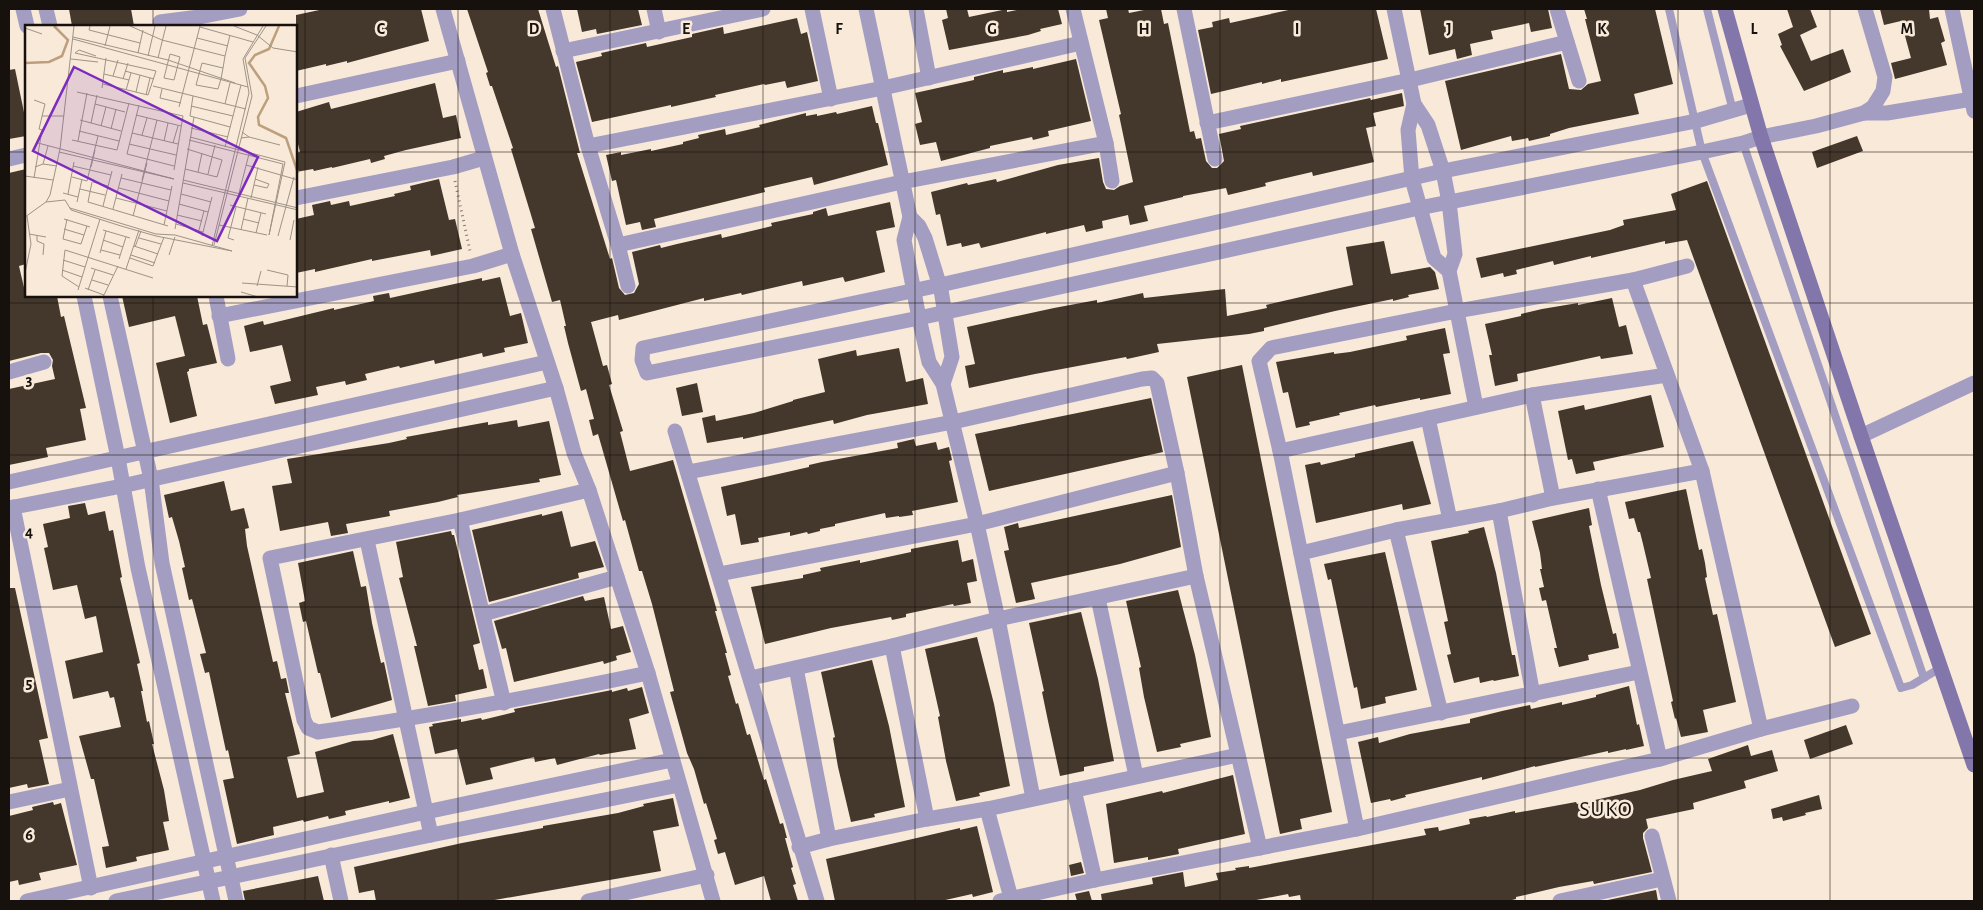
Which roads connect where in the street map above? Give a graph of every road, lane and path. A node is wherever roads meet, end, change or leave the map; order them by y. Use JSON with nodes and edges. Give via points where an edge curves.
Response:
{"nodes":[{"id":1,"x":23,"y":9,"type":"edge"},
{"id":2,"x":46,"y":9,"type":"edge"},
{"id":3,"x":240,"y":9,"type":"edge"},
{"id":4,"x":443,"y":9,"type":"edge"},
{"id":5,"x":553,"y":9,"type":"edge"},
{"id":6,"x":654,"y":9,"type":"edge"},
{"id":7,"x":762,"y":9,"type":"edge"},
{"id":8,"x":812,"y":9,"type":"edge"},
{"id":9,"x":866,"y":9,"type":"edge"},
{"id":10,"x":916,"y":9,"type":"edge"},
{"id":11,"x":1073,"y":9,"type":"edge"},
{"id":12,"x":1188,"y":9,"type":"edge"},
{"id":13,"x":1394,"y":9,"type":"edge"},
{"id":14,"x":1557,"y":9,"type":"edge"},
{"id":15,"x":1668,"y":9,"type":"edge"},
{"id":16,"x":1707,"y":9,"type":"edge"},
{"id":17,"x":1725,"y":9,"type":"edge"},
{"id":18,"x":1865,"y":9,"type":"edge"},
{"id":19,"x":1952,"y":9,"type":"edge"},
{"id":20,"x":159,"y":19,"type":"edge"},
{"id":21,"x":200,"y":22,"type":"edge"},
{"id":22,"x":27,"y":25,"type":"edge"},
{"id":23,"x":50,"y":25,"type":"edge"},
{"id":24,"x":659,"y":32,"type":"junction"},
{"id":25,"x":1567,"y":42,"type":"junction"},
{"id":26,"x":1080,"y":43,"type":"junction"},
{"id":27,"x":563,"y":51,"type":"junction"},
{"id":28,"x":458,"y":62,"type":"junction"},
{"id":29,"x":929,"y":78,"type":"junction"},
{"id":30,"x":1410,"y":80,"type":"junction"},
{"id":31,"x":1579,"y":81,"type":"dead end"},
{"id":32,"x":883,"y":88,"type":"junction"},
{"id":33,"x":298,"y":96,"type":"edge"},
{"id":34,"x":831,"y":99,"type":"junction"},
{"id":35,"x":1414,"y":104,"type":"junction"},
{"id":36,"x":1751,"y":105,"type":"junction"},
{"id":37,"x":1973,"y":105,"type":"edge"},
{"id":38,"x":1733,"y":110,"type":"junction"},
{"id":39,"x":1864,"y":113,"type":"junction"},
{"id":40,"x":1696,"y":121,"type":"junction"},
{"id":41,"x":1207,"y":123,"type":"junction"},
{"id":42,"x":1761,"y":137,"type":"junction"},
{"id":43,"x":1106,"y":143,"type":"junction"},
{"id":44,"x":1743,"y":143,"type":"junction"},
{"id":45,"x":588,"y":146,"type":"junction"},
{"id":46,"x":1702,"y":152,"type":"junction"},
{"id":47,"x":25,"y":155,"type":"edge"},
{"id":48,"x":484,"y":158,"type":"junction"},
{"id":49,"x":9,"y":159,"type":"edge"},
{"id":50,"x":1215,"y":159,"type":"dead end"},
{"id":51,"x":453,"y":167,"type":"junction"},
{"id":52,"x":1443,"y":171,"type":"junction"},
{"id":53,"x":1412,"y":179,"type":"junction"},
{"id":54,"x":1112,"y":181,"type":"dead end"},
{"id":55,"x":902,"y":182,"type":"junction"},
{"id":56,"x":298,"y":198,"type":"edge"},
{"id":57,"x":1449,"y":202,"type":"junction"},
{"id":58,"x":1420,"y":208,"type":"junction"},
{"id":59,"x":910,"y":217,"type":"junction"},
{"id":60,"x":618,"y":245,"type":"junction"},
{"id":61,"x":512,"y":254,"type":"junction"},
{"id":62,"x":473,"y":266,"type":"junction"},
{"id":63,"x":1687,"y":266,"type":"dead end"},
{"id":64,"x":1450,"y":271,"type":"junction"},
{"id":65,"x":1633,"y":280,"type":"junction"},
{"id":66,"x":628,"y":286,"type":"dead end"},
{"id":67,"x":942,"y":296,"type":"junction"},
{"id":68,"x":84,"y":298,"type":"edge"},
{"id":69,"x":110,"y":298,"type":"edge"},
{"id":70,"x":216,"y":298,"type":"edge"},
{"id":71,"x":916,"y":301,"type":"junction"},
{"id":72,"x":1457,"y":311,"type":"junction"},
{"id":73,"x":219,"y":316,"type":"junction"},
{"id":74,"x":228,"y":359,"type":"dead end"},
{"id":75,"x":44,"y":362,"type":"dead end"},
{"id":76,"x":9,"y":372,"type":"edge"},
{"id":77,"x":552,"y":375,"type":"junction"},
{"id":78,"x":1667,"y":375,"type":"junction"},
{"id":79,"x":1974,"y":383,"type":"edge"},
{"id":80,"x":943,"y":384,"type":"junction"},
{"id":81,"x":1532,"y":395,"type":"junction"},
{"id":82,"x":1476,"y":407,"type":"junction"},
{"id":83,"x":1428,"y":418,"type":"junction"},
{"id":84,"x":953,"y":422,"type":"junction"},
{"id":85,"x":675,"y":431,"type":"dead end"},
{"id":86,"x":1861,"y":436,"type":"junction"},
{"id":87,"x":1280,"y":451,"type":"junction"},
{"id":88,"x":148,"y":465,"type":"junction"},
{"id":89,"x":1702,"y":471,"type":"junction"},
{"id":90,"x":120,"y":472,"type":"junction"},
{"id":91,"x":688,"y":472,"type":"junction"},
{"id":92,"x":1177,"y":473,"type":"junction"},
{"id":93,"x":9,"y":482,"type":"edge"},
{"id":94,"x":1598,"y":489,"type":"junction"},
{"id":95,"x":589,"y":490,"type":"junction"},
{"id":96,"x":1553,"y":498,"type":"junction"},
{"id":97,"x":11,"y":507,"type":"edge"},
{"id":98,"x":1499,"y":511,"type":"junction"},
{"id":99,"x":460,"y":520,"type":"junction"},
{"id":100,"x":1450,"y":520,"type":"junction"},
{"id":101,"x":977,"y":524,"type":"junction"},
{"id":102,"x":1396,"y":530,"type":"junction"},
{"id":103,"x":367,"y":540,"type":"junction"},
{"id":104,"x":1301,"y":553,"type":"junction"},
{"id":105,"x":719,"y":574,"type":"junction"},
{"id":106,"x":1196,"y":576,"type":"junction"},
{"id":107,"x":617,"y":577,"type":"junction"},
{"id":108,"x":1098,"y":598,"type":"junction"},
{"id":109,"x":482,"y":614,"type":"junction"},
{"id":110,"x":998,"y":619,"type":"junction"},
{"id":111,"x":892,"y":646,"type":"junction"},
{"id":112,"x":1942,"y":667,"type":"junction"},
{"id":113,"x":796,"y":668,"type":"junction"},
{"id":114,"x":1639,"y":672,"type":"junction"},
{"id":115,"x":648,"y":673,"type":"junction"},
{"id":116,"x":751,"y":678,"type":"junction"},
{"id":117,"x":1924,"y":678,"type":"junction"},
{"id":118,"x":1533,"y":695,"type":"junction"},
{"id":119,"x":504,"y":703,"type":"junction"},
{"id":120,"x":1852,"y":706,"type":"dead end"},
{"id":121,"x":1441,"y":713,"type":"junction"},
{"id":122,"x":405,"y":721,"type":"junction"},
{"id":123,"x":1761,"y":730,"type":"junction"},
{"id":124,"x":1338,"y":733,"type":"junction"},
{"id":125,"x":1238,"y":754,"type":"junction"},
{"id":126,"x":1660,"y":759,"type":"junction"},
{"id":127,"x":672,"y":760,"type":"junction"},
{"id":128,"x":1974,"y":765,"type":"edge"},
{"id":129,"x":1136,"y":776,"type":"junction"},
{"id":130,"x":679,"y":785,"type":"junction"},
{"id":131,"x":70,"y":789,"type":"junction"},
{"id":132,"x":1074,"y":790,"type":"junction"},
{"id":133,"x":1033,"y":798,"type":"junction"},
{"id":134,"x":9,"y":802,"type":"edge"},
{"id":135,"x":987,"y":809,"type":"junction"},
{"id":136,"x":426,"y":812,"type":"junction"},
{"id":137,"x":927,"y":819,"type":"junction"},
{"id":138,"x":1357,"y":829,"type":"junction"},
{"id":139,"x":430,"y":835,"type":"junction"},
{"id":140,"x":1652,"y":836,"type":"dead end"},
{"id":141,"x":829,"y":839,"type":"junction"},
{"id":142,"x":799,"y":847,"type":"junction"},
{"id":143,"x":1260,"y":848,"type":"junction"},
{"id":144,"x":331,"y":855,"type":"junction"},
{"id":145,"x":226,"y":856,"type":"junction"},
{"id":146,"x":204,"y":861,"type":"junction"},
{"id":147,"x":707,"y":875,"type":"junction"},
{"id":148,"x":230,"y":877,"type":"junction"},
{"id":149,"x":1662,"y":879,"type":"junction"},
{"id":150,"x":1095,"y":880,"type":"junction"},
{"id":151,"x":208,"y":881,"type":"junction"},
{"id":152,"x":91,"y":888,"type":"junction"},
{"id":153,"x":1006,"y":900,"type":"edge"},
{"id":154,"x":28,"y":901,"type":"edge"},
{"id":155,"x":116,"y":901,"type":"edge"},
{"id":156,"x":212,"y":901,"type":"edge"},
{"id":157,"x":236,"y":901,"type":"edge"},
{"id":158,"x":341,"y":901,"type":"edge"},
{"id":159,"x":588,"y":901,"type":"edge"},
{"id":160,"x":713,"y":901,"type":"edge"},
{"id":161,"x":816,"y":901,"type":"edge"},
{"id":162,"x":1560,"y":901,"type":"edge"},
{"id":163,"x":1669,"y":901,"type":"edge"}],
"edges":[{"from":1,"to":22,"type":"street"},
{"from":2,"to":23,"type":"street"},
{"from":3,"to":21,"type":"street"},
{"from":4,"to":28,"type":"street"},
{"from":5,"to":27,"type":"street"},
{"from":6,"to":24,"type":"street"},
{"from":7,"to":24,"type":"street"},
{"from":8,"to":34,"type":"street"},
{"from":9,"to":32,"type":"street"},
{"from":10,"to":29,"type":"street"},
{"from":11,"to":26,"type":"street"},
{"from":12,"to":41,"type":"street"},
{"from":13,"to":30,"type":"street"},
{"from":14,"to":25,"type":"street"},
{"from":15,"to":40,"type":"lane"},
{"from":16,"to":38,"type":"lane"},
{"from":17,"to":36,"type":"street"},
{"from":18,"to":39,"type":"street","via":[[1885,77],[1882,91],[1873,106]]},
{"from":19,"to":37,"type":"street"},
{"from":20,"to":21,"type":"street"},
{"from":24,"to":27,"type":"street"},
{"from":25,"to":30,"type":"street"},
{"from":25,"to":31,"type":"street"},
{"from":26,"to":29,"type":"street"},
{"from":26,"to":43,"type":"street"},
{"from":27,"to":45,"type":"street"},
{"from":28,"to":33,"type":"street"},
{"from":28,"to":48,"type":"street"},
{"from":29,"to":32,"type":"street"},
{"from":30,"to":35,"type":"street"},
{"from":30,"to":41,"type":"street"},
{"from":32,"to":34,"type":"street"},
{"from":32,"to":55,"type":"street"},
{"from":34,"to":45,"type":"street"},
{"from":35,"to":52,"type":"street","via":[[1428,125]]},
{"from":35,"to":53,"type":"street","via":[[1408,130]]},
{"from":36,"to":38,"type":"street"},
{"from":36,"to":42,"type":"street"},
{"from":37,"to":39,"type":"street"},
{"from":38,"to":40,"type":"street"},
{"from":39,"to":42,"type":"street"},
{"from":40,"to":46,"type":"lane"},
{"from":40,"to":52,"type":"street"},
{"from":41,"to":50,"type":"street"},
{"from":42,"to":44,"type":"street"},
{"from":42,"to":86,"type":"street"},
{"from":43,"to":54,"type":"street"},
{"from":43,"to":55,"type":"street"},
{"from":44,"to":46,"type":"street"},
{"from":44,"to":117,"type":"lane"},
{"from":45,"to":60,"type":"street"},
{"from":46,"to":57,"type":"street"},
{"from":46,"to":117,"type":"lane","via":[[1900,688]]},
{"from":47,"to":49,"type":"street"},
{"from":48,"to":51,"type":"street"},
{"from":48,"to":61,"type":"street"},
{"from":51,"to":56,"type":"street"},
{"from":51,"to":62,"type":"path"},
{"from":52,"to":53,"type":"street"},
{"from":52,"to":57,"type":"street"},
{"from":53,"to":58,"type":"street"},
{"from":53,"to":67,"type":"street"},
{"from":55,"to":59,"type":"street"},
{"from":55,"to":60,"type":"street"},
{"from":57,"to":58,"type":"street"},
{"from":57,"to":64,"type":"street","via":[[1455,254]]},
{"from":58,"to":64,"type":"street","via":[[1434,258]]},
{"from":58,"to":67,"type":"street"},
{"from":59,"to":67,"type":"street","via":[[925,238]]},
{"from":59,"to":71,"type":"street","via":[[904,240]]},
{"from":60,"to":66,"type":"street"},
{"from":61,"to":62,"type":"street"},
{"from":61,"to":77,"type":"street"},
{"from":62,"to":73,"type":"street"},
{"from":63,"to":65,"type":"street"},
{"from":64,"to":72,"type":"street"},
{"from":65,"to":72,"type":"street"},
{"from":65,"to":78,"type":"street"},
{"from":67,"to":71,"type":"street"},
{"from":67,"to":71,"type":"street"},
{"from":67,"to":80,"type":"street","via":[[952,357]]},
{"from":68,"to":90,"type":"street"},
{"from":69,"to":88,"type":"street"},
{"from":70,"to":73,"type":"street"},
{"from":71,"to":71,"type":"street","via":[[642,348],[642,357],[647,373]]},
{"from":71,"to":80,"type":"street","via":[[929,362]]},
{"from":72,"to":82,"type":"street"},
{"from":72,"to":87,"type":"street","via":[[1271,348],[1259,361]]},
{"from":73,"to":74,"type":"street"},
{"from":75,"to":76,"type":"street"},
{"from":77,"to":88,"type":"street"},
{"from":77,"to":88,"type":"street","via":[[185,470]]},
{"from":77,"to":95,"type":"street","via":[[574,453]]},
{"from":78,"to":81,"type":"street"},
{"from":78,"to":89,"type":"street"},
{"from":79,"to":86,"type":"street"},
{"from":80,"to":84,"type":"street"},
{"from":81,"to":82,"type":"street"},
{"from":81,"to":96,"type":"street"},
{"from":82,"to":83,"type":"street"},
{"from":83,"to":87,"type":"street"},
{"from":83,"to":100,"type":"street"},
{"from":84,"to":91,"type":"street"},
{"from":84,"to":92,"type":"street","via":[[1152,378],[1157,383]]},
{"from":84,"to":101,"type":"street"},
{"from":85,"to":91,"type":"street"},
{"from":86,"to":112,"type":"street"},
{"from":87,"to":104,"type":"street"},
{"from":88,"to":90,"type":"street"},
{"from":88,"to":90,"type":"street"},
{"from":88,"to":145,"type":"street","via":[[162,562]]},
{"from":89,"to":94,"type":"street"},
{"from":89,"to":123,"type":"street"},
{"from":90,"to":93,"type":"street"},
{"from":90,"to":97,"type":"street"},
{"from":90,"to":146,"type":"street","via":[[138,568]]},
{"from":91,"to":105,"type":"street"},
{"from":92,"to":101,"type":"street"},
{"from":92,"to":106,"type":"street"},
{"from":94,"to":96,"type":"street"},
{"from":94,"to":114,"type":"street"},
{"from":95,"to":99,"type":"street"},
{"from":95,"to":107,"type":"street"},
{"from":96,"to":98,"type":"street"},
{"from":97,"to":131,"type":"street"},
{"from":98,"to":100,"type":"street"},
{"from":98,"to":118,"type":"street"},
{"from":99,"to":103,"type":"street"},
{"from":99,"to":109,"type":"street"},
{"from":100,"to":102,"type":"street"},
{"from":101,"to":105,"type":"street"},
{"from":101,"to":110,"type":"street"},
{"from":102,"to":104,"type":"street"},
{"from":102,"to":121,"type":"street"},
{"from":103,"to":122,"type":"street"},
{"from":103,"to":122,"type":"street","via":[[270,558],[308,728],[318,732]]},
{"from":104,"to":124,"type":"street"},
{"from":105,"to":116,"type":"street"},
{"from":106,"to":108,"type":"street"},
{"from":106,"to":125,"type":"street"},
{"from":107,"to":109,"type":"street"},
{"from":107,"to":115,"type":"street"},
{"from":108,"to":110,"type":"street"},
{"from":108,"to":129,"type":"street"},
{"from":109,"to":119,"type":"street"},
{"from":110,"to":111,"type":"street"},
{"from":110,"to":133,"type":"street"},
{"from":111,"to":113,"type":"street"},
{"from":111,"to":137,"type":"street"},
{"from":112,"to":117,"type":"lane"},
{"from":112,"to":128,"type":"street"},
{"from":113,"to":116,"type":"street"},
{"from":113,"to":141,"type":"street"},
{"from":114,"to":118,"type":"street"},
{"from":114,"to":126,"type":"street"},
{"from":115,"to":119,"type":"street"},
{"from":115,"to":127,"type":"street"},
{"from":116,"to":142,"type":"street"},
{"from":118,"to":121,"type":"street"},
{"from":119,"to":122,"type":"street"},
{"from":120,"to":123,"type":"street"},
{"from":121,"to":124,"type":"street"},
{"from":122,"to":136,"type":"street"},
{"from":123,"to":126,"type":"street"},
{"from":124,"to":138,"type":"street"},
{"from":125,"to":129,"type":"street"},
{"from":125,"to":143,"type":"street"},
{"from":126,"to":138,"type":"street"},
{"from":127,"to":130,"type":"street"},
{"from":127,"to":136,"type":"street"},
{"from":129,"to":132,"type":"street"},
{"from":130,"to":139,"type":"street"},
{"from":130,"to":147,"type":"street"},
{"from":131,"to":134,"type":"street"},
{"from":131,"to":152,"type":"street"},
{"from":132,"to":133,"type":"street"},
{"from":132,"to":150,"type":"street"},
{"from":133,"to":135,"type":"street"},
{"from":135,"to":137,"type":"street"},
{"from":135,"to":153,"type":"street"},
{"from":136,"to":139,"type":"street"},
{"from":136,"to":145,"type":"street"},
{"from":137,"to":141,"type":"street"},
{"from":138,"to":143,"type":"street"},
{"from":139,"to":144,"type":"street"},
{"from":140,"to":149,"type":"street"},
{"from":141,"to":142,"type":"street"},
{"from":142,"to":161,"type":"street"},
{"from":143,"to":150,"type":"street"},
{"from":144,"to":148,"type":"street"},
{"from":144,"to":158,"type":"street"},
{"from":145,"to":146,"type":"street"},
{"from":145,"to":148,"type":"street"},
{"from":146,"to":151,"type":"street"},
{"from":146,"to":152,"type":"street"},
{"from":147,"to":159,"type":"street"},
{"from":147,"to":160,"type":"street"},
{"from":148,"to":151,"type":"street"},
{"from":148,"to":157,"type":"street"},
{"from":149,"to":162,"type":"street"},
{"from":149,"to":163,"type":"street"},
{"from":150,"to":153,"type":"street"},
{"from":151,"to":155,"type":"street"},
{"from":151,"to":156,"type":"street"},
{"from":152,"to":154,"type":"street"}]}
